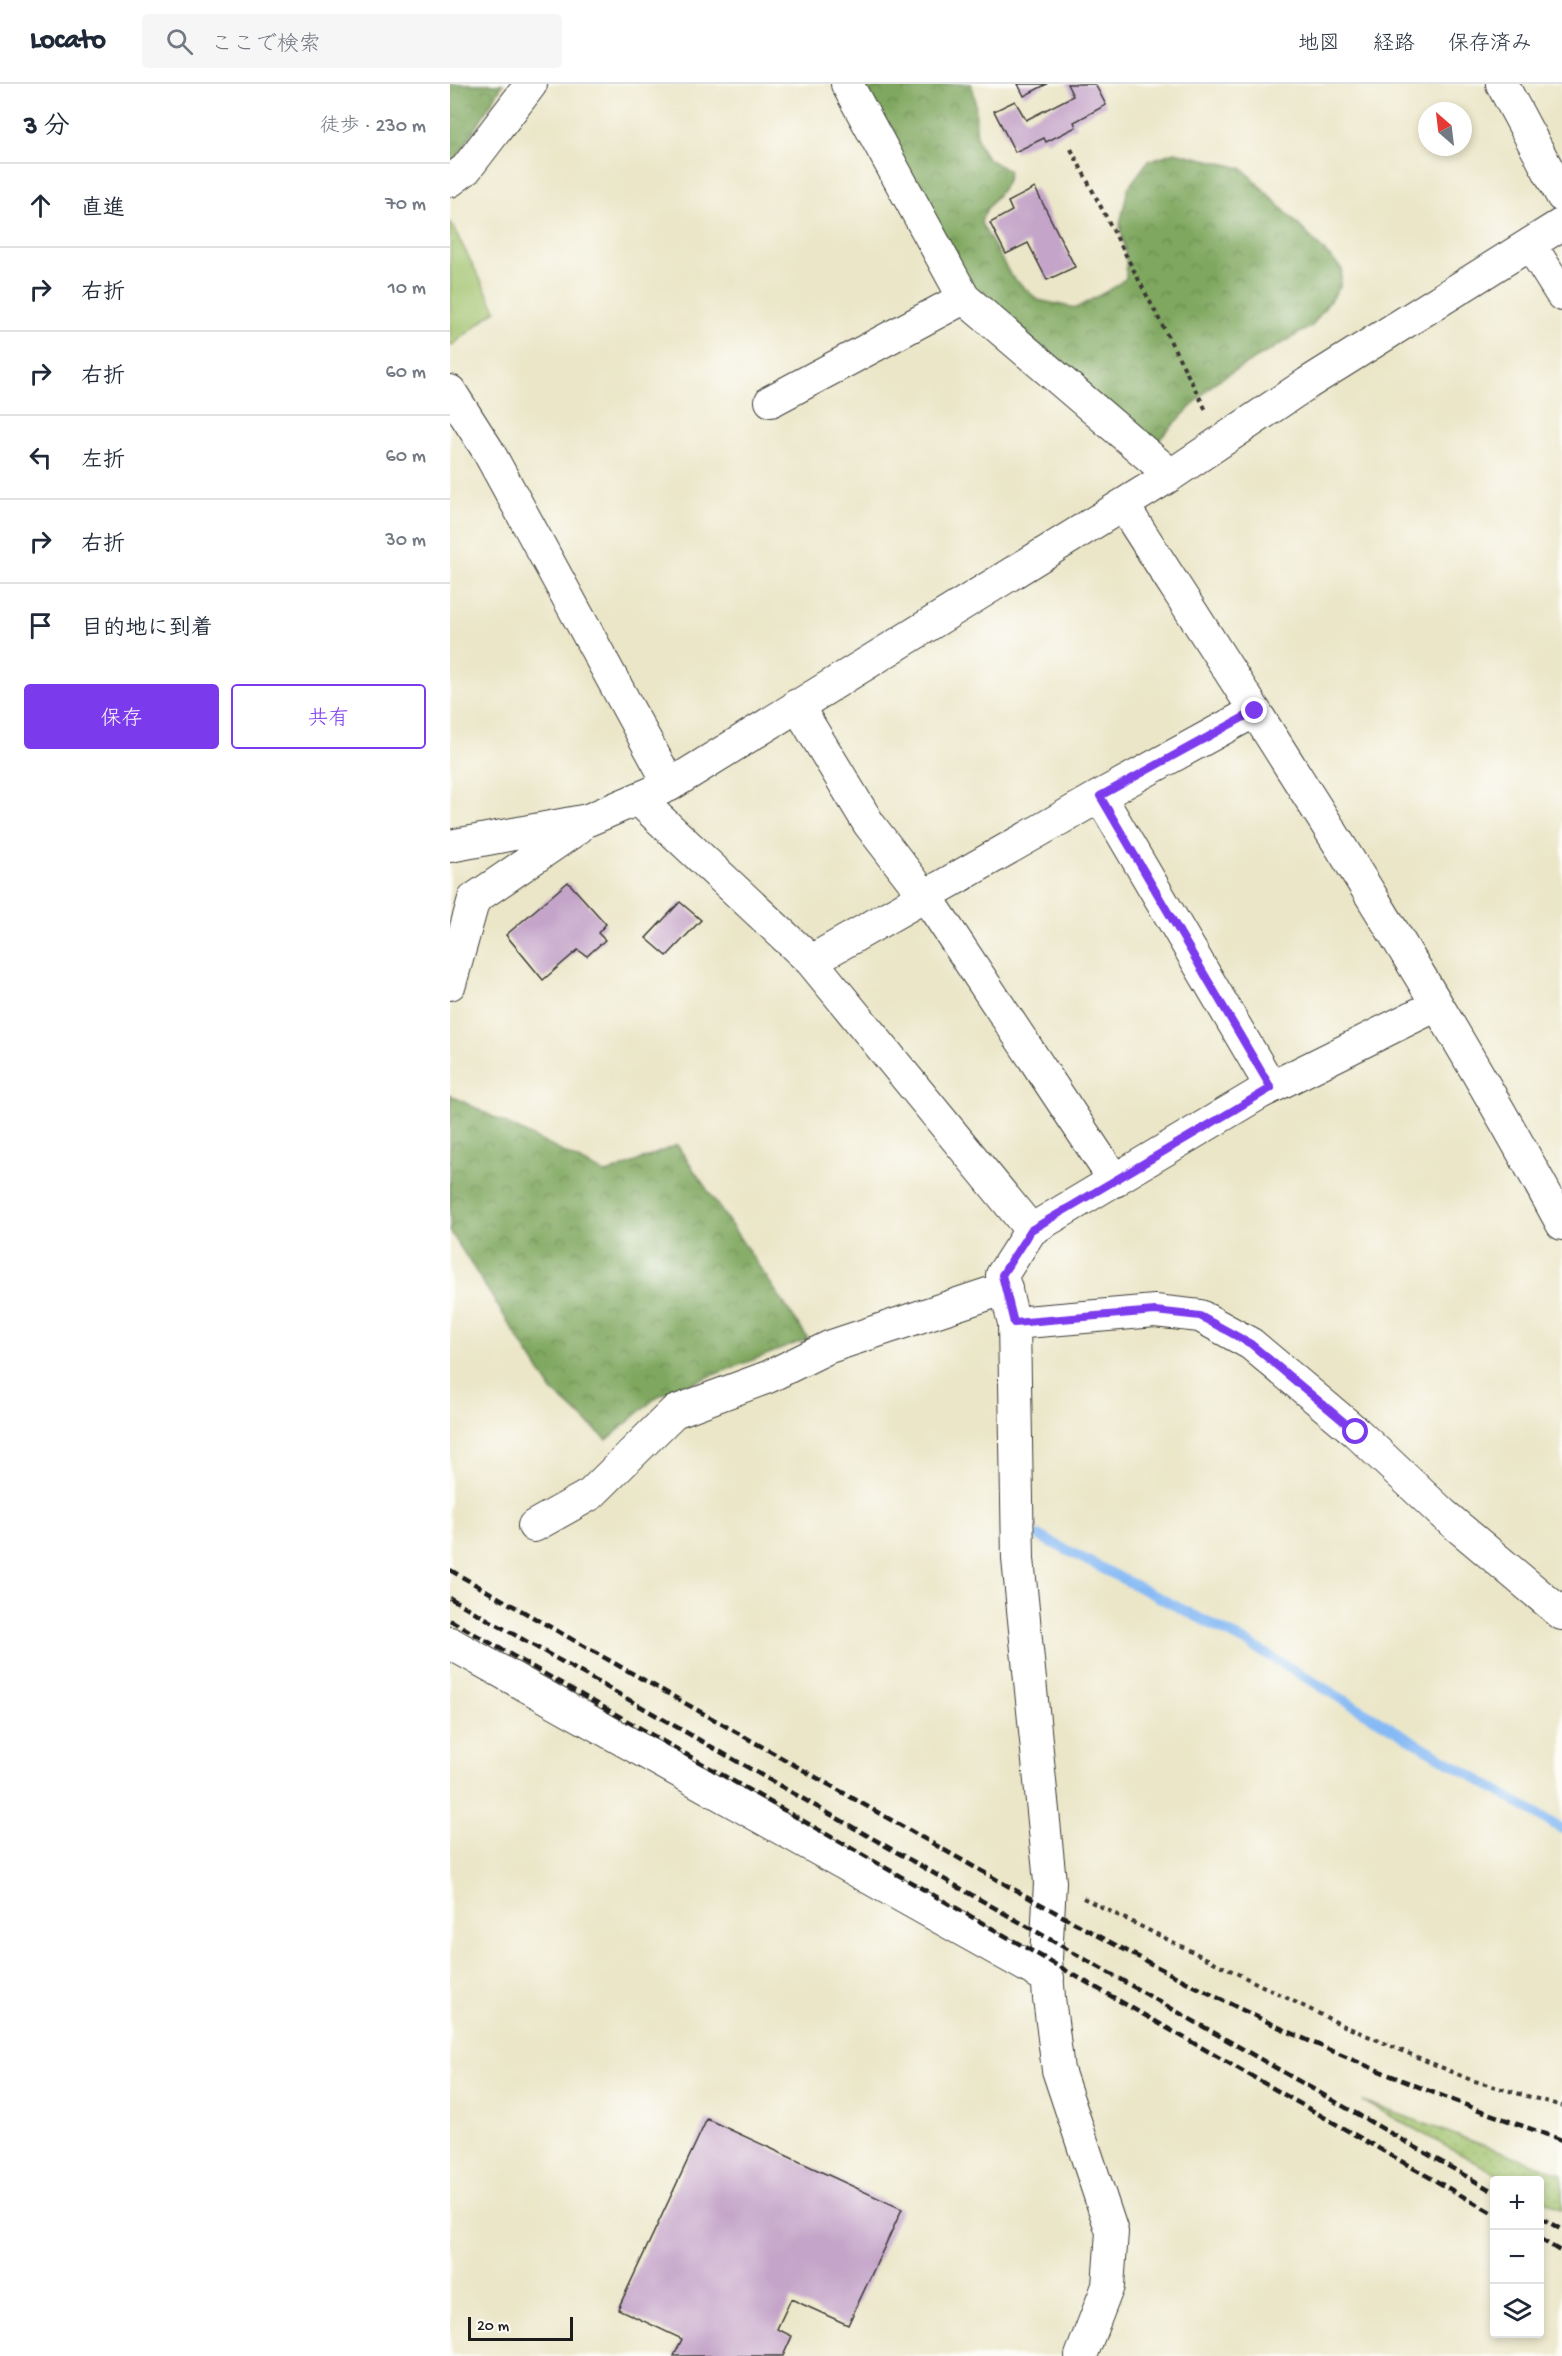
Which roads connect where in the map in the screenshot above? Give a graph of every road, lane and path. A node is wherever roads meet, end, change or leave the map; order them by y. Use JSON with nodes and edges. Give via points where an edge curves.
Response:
{"nodes":[{"id":1,"x":531,"y":84,"type":"edge"},
{"id":2,"x":847,"y":84,"type":"edge"},
{"id":3,"x":1502,"y":84,"type":"edge"},
{"id":4,"x":1071,"y":149,"type":"dead end"},
{"id":5,"x":450,"y":181,"type":"edge"},
{"id":6,"x":1562,"y":196,"type":"edge"},
{"id":7,"x":1562,"y":224,"type":"edge"},
{"id":8,"x":1530,"y":244,"type":"junction"},
{"id":9,"x":1562,"y":295,"type":"edge"},
{"id":10,"x":964,"y":298,"type":"junction"},
{"id":11,"x":450,"y":391,"type":"edge"},
{"id":12,"x":771,"y":401,"type":"dead end"},
{"id":13,"x":1222,"y":441,"type":"junction"},
{"id":14,"x":1171,"y":475,"type":"junction"},
{"id":15,"x":1123,"y":505,"type":"junction"},
{"id":16,"x":796,"y":705,"type":"junction"},
{"id":17,"x":1255,"y":711,"type":"junction"},
{"id":18,"x":670,"y":785,"type":"junction"},
{"id":19,"x":1100,"y":796,"type":"junction"},
{"id":20,"x":638,"y":799,"type":"junction"},
{"id":21,"x":588,"y":820,"type":"junction"},
{"id":22,"x":450,"y":846,"type":"edge"},
{"id":23,"x":926,"y":896,"type":"junction"},
{"id":24,"x":811,"y":961,"type":"junction"},
{"id":25,"x":450,"y":984,"type":"edge"},
{"id":26,"x":1437,"y":1005,"type":"junction"},
{"id":27,"x":1271,"y":1088,"type":"junction"},
{"id":28,"x":1115,"y":1181,"type":"junction"},
{"id":29,"x":1562,"y":1224,"type":"edge"},
{"id":30,"x":1031,"y":1230,"type":"junction"},
{"id":31,"x":1006,"y":1288,"type":"junction"},
{"id":32,"x":1014,"y":1323,"type":"junction"},
{"id":33,"x":534,"y":1526,"type":"dead end"},
{"id":34,"x":1562,"y":1614,"type":"edge"},
{"id":35,"x":450,"y":1643,"type":"edge"},
{"id":36,"x":1050,"y":1882,"type":"junction"},
{"id":37,"x":1048,"y":1978,"type":"junction"},
{"id":38,"x":1562,"y":2106,"type":"edge"},
{"id":39,"x":1082,"y":2356,"type":"edge"}],
"edges":[{"from":1,"to":5,"type":"street","via":[[466,169]]},
{"from":2,"to":10,"type":"street"},
{"from":3,"to":6,"type":"street"},
{"from":4,"to":13,"type":"path"},
{"from":7,"to":8,"type":"street"},
{"from":8,"to":9,"type":"street"},
{"from":8,"to":13,"type":"street"},
{"from":10,"to":12,"type":"street"},
{"from":10,"to":14,"type":"street"},
{"from":11,"to":18,"type":"street","via":[[487,448]]},
{"from":13,"to":14,"type":"street"},
{"from":14,"to":15,"type":"street"},
{"from":15,"to":16,"type":"street"},
{"from":15,"to":17,"type":"street"},
{"from":16,"to":18,"type":"street"},
{"from":16,"to":23,"type":"street","via":[[869,824]]},
{"from":17,"to":19,"type":"street"},
{"from":17,"to":26,"type":"street"},
{"from":18,"to":20,"type":"street"},
{"from":19,"to":23,"type":"street"},
{"from":19,"to":27,"type":"street"},
{"from":20,"to":21,"type":"street"},
{"from":20,"to":24,"type":"street"},
{"from":21,"to":22,"type":"street"},
{"from":21,"to":25,"type":"street","via":[[474,899]]},
{"from":23,"to":24,"type":"street"},
{"from":23,"to":28,"type":"street"},
{"from":24,"to":30,"type":"street"},
{"from":26,"to":27,"type":"street"},
{"from":26,"to":29,"type":"street"},
{"from":27,"to":28,"type":"street"},
{"from":28,"to":30,"type":"street"},
{"from":30,"to":31,"type":"street","via":[[1002,1275]]},
{"from":31,"to":32,"type":"street"},
{"from":31,"to":33,"type":"street","via":[[829,1347],[768,1377],[674,1412],[591,1494]]},
{"from":32,"to":34,"type":"street","via":[[1155,1311],[1200,1316],[1251,1344]]},
{"from":32,"to":36,"type":"street","via":[[1018,1559]]},
{"from":35,"to":37,"type":"street"},
{"from":36,"to":37,"type":"street"},
{"from":36,"to":38,"type":"path","via":[[1342,2025],[1471,2080]]},
{"from":37,"to":39,"type":"street","via":[[1058,2070],[1112,2232],[1108,2286]]}]}
